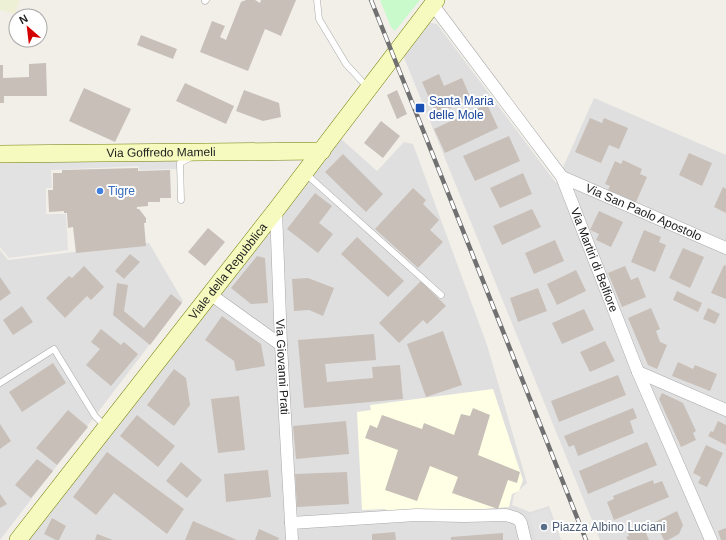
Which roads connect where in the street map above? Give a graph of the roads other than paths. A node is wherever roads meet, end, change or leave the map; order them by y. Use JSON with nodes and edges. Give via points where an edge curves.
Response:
{"nodes":[{"id":1,"x":317,"y":0,"type":"edge"},
{"id":2,"x":435,"y":2,"type":"edge"},
{"id":3,"x":369,"y":89,"type":"junction"},
{"id":4,"x":322,"y":151,"type":"junction"},
{"id":5,"x":199,"y":152,"type":"junction"},
{"id":6,"x":0,"y":154,"type":"edge"},
{"id":7,"x":305,"y":173,"type":"junction"},
{"id":8,"x":562,"y":177,"type":"junction"},
{"id":9,"x":182,"y":200,"type":"dead end"},
{"id":10,"x":276,"y":210,"type":"junction"},
{"id":11,"x":726,"y":248,"type":"edge"},
{"id":12,"x":210,"y":294,"type":"junction"},
{"id":13,"x":441,"y":295,"type":"dead end"},
{"id":14,"x":281,"y":345,"type":"junction"},
{"id":15,"x":638,"y":372,"type":"junction"},
{"id":16,"x":0,"y":383,"type":"edge"},
{"id":17,"x":726,"y":410,"type":"edge"},
{"id":18,"x":106,"y":426,"type":"junction"},
{"id":19,"x":291,"y":523,"type":"junction"},
{"id":20,"x":18,"y":540,"type":"edge"},
{"id":21,"x":292,"y":540,"type":"edge"},
{"id":22,"x":525,"y":540,"type":"edge"},
{"id":23,"x":711,"y":540,"type":"edge"}],
"edges":[{"from":1,"to":3,"type":"lane","via":[[318,19],[346,64]]},
{"from":2,"to":3,"type":"street","name":"Viale della Repubblica"},
{"from":2,"to":8,"type":"street","name":"Via Martiri di Belfiore"},
{"from":3,"to":4,"type":"street","name":"Viale della Repubblica"},
{"from":4,"to":5,"type":"street","name":"Via Goffredo Mameli"},
{"from":4,"to":7,"type":"street","name":"Viale della Repubblica"},
{"from":5,"to":6,"type":"street","name":"Via Goffredo Mameli"},
{"from":5,"to":9,"type":"lane","via":[[180,163]]},
{"from":7,"to":10,"type":"street","name":"Viale della Repubblica"},
{"from":7,"to":13,"type":"lane"},
{"from":8,"to":11,"type":"street","name":"Via San Paolo Apostolo"},
{"from":8,"to":15,"type":"street","name":"Via Martiri di Belfiore"},
{"from":10,"to":12,"type":"street","name":"Viale della Repubblica"},
{"from":10,"to":14,"type":"street","name":"Via Giovanni Prati"},
{"from":12,"to":14,"type":"street"},
{"from":12,"to":18,"type":"street","name":"Viale della Repubblica"},
{"from":14,"to":19,"type":"street","name":"Via Giovanni Prati"},
{"from":15,"to":17,"type":"street"},
{"from":15,"to":23,"type":"street","name":"Via Martiri di Belfiore"},
{"from":16,"to":18,"type":"lane","via":[[54,349],[95,416]]},
{"from":18,"to":20,"type":"street","name":"Viale della Repubblica"},
{"from":19,"to":21,"type":"street","name":"Via Giovanni Prati"},
{"from":19,"to":22,"type":"street","via":[[416,514],[506,515],[519,520]]}]}
